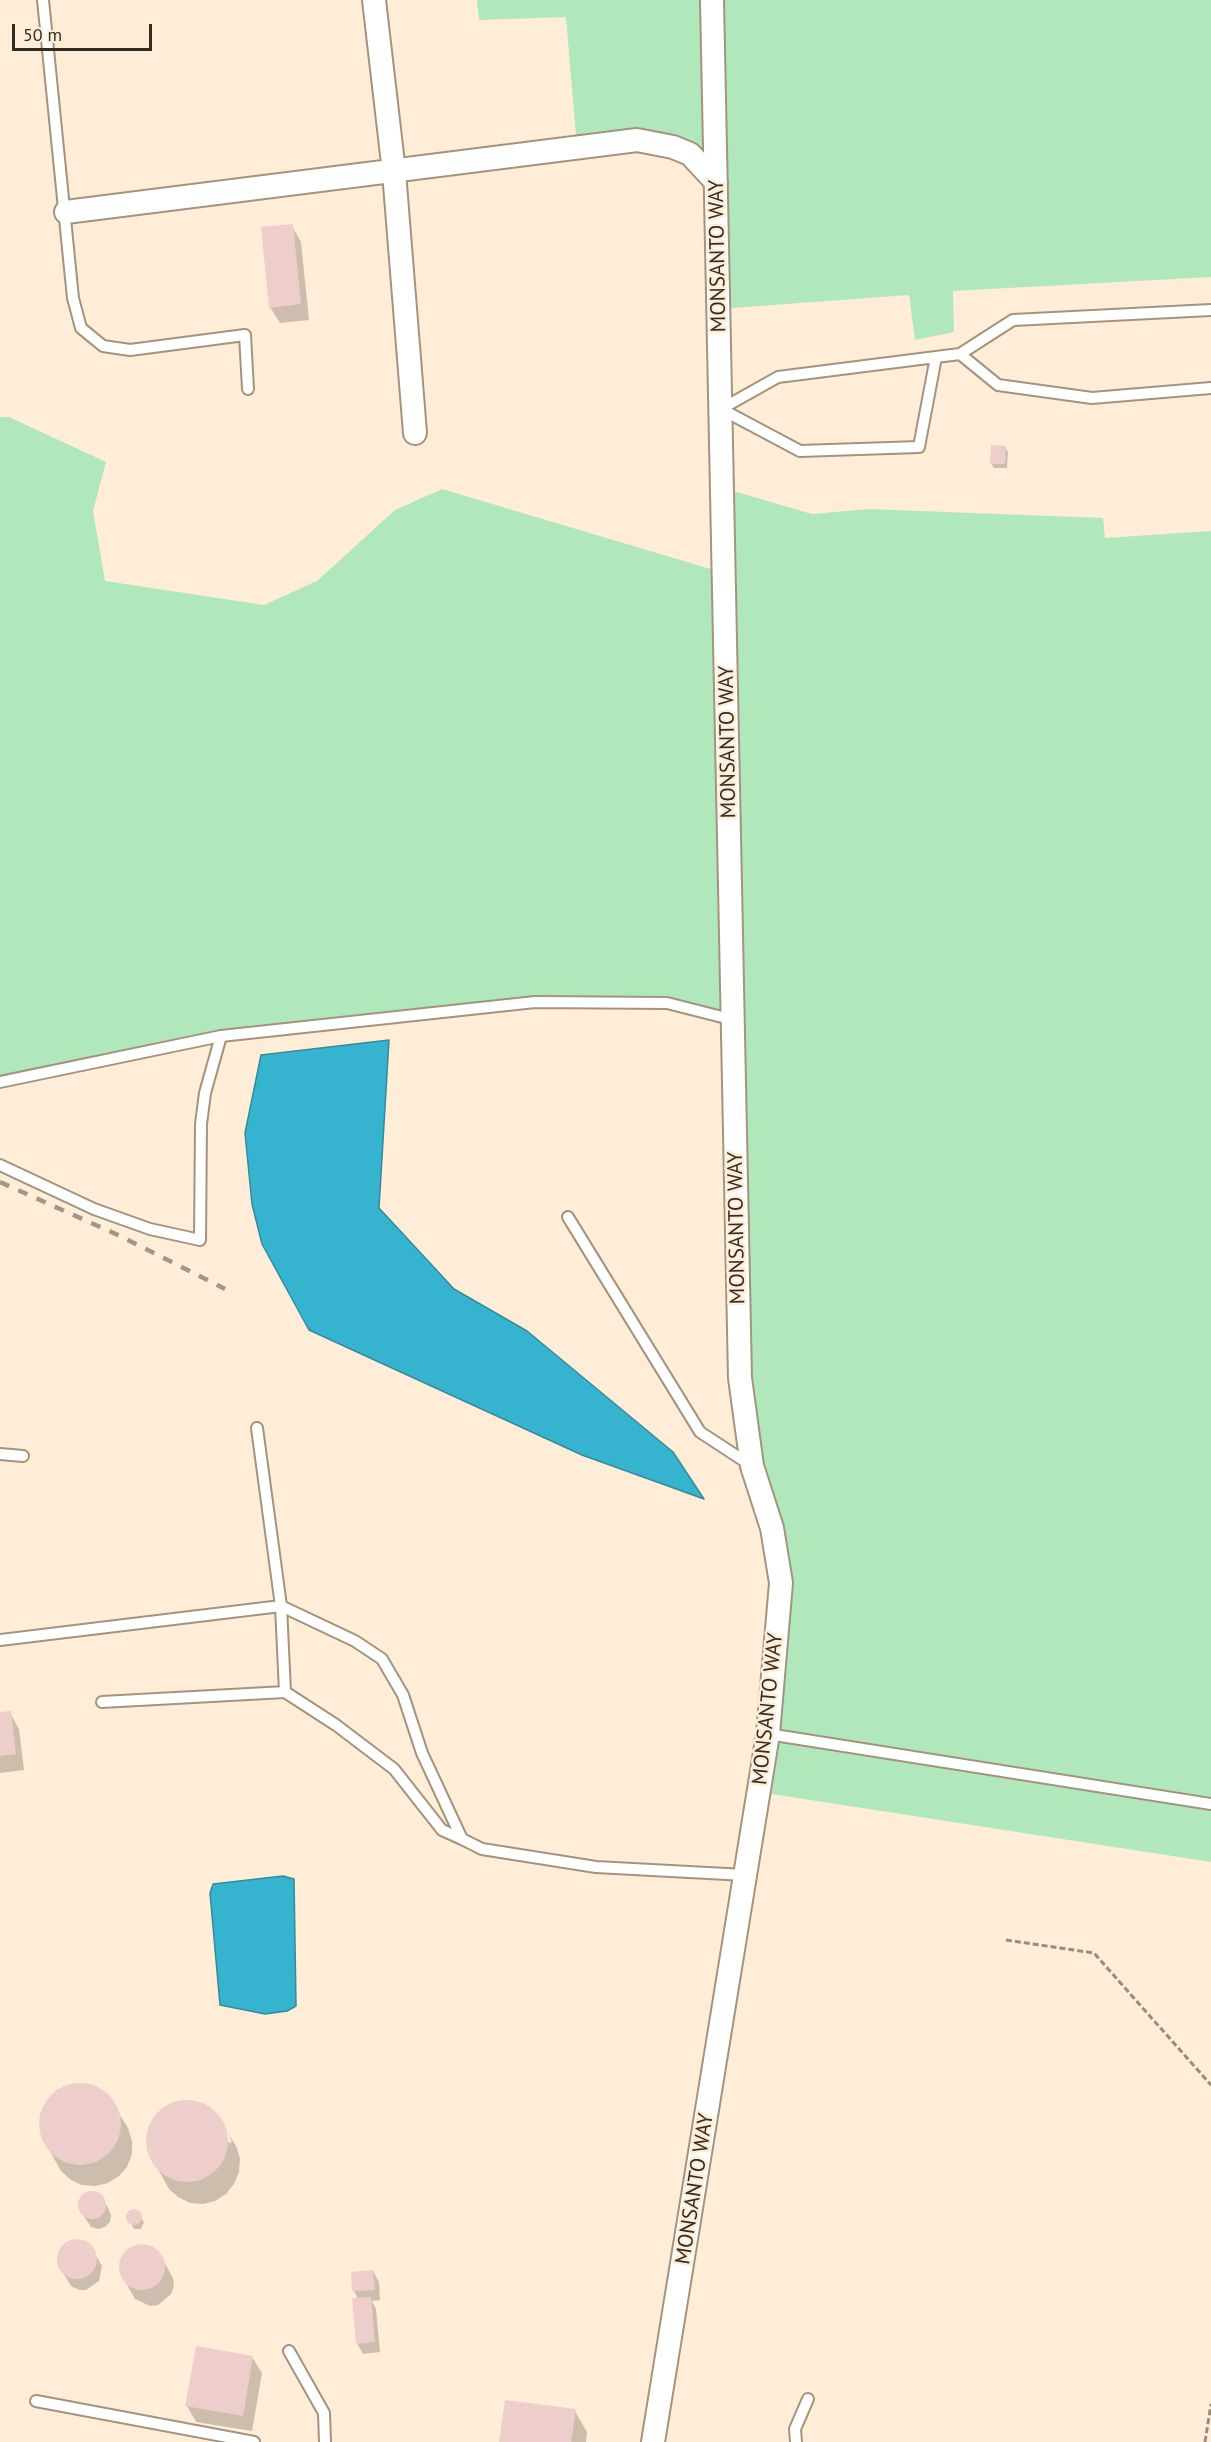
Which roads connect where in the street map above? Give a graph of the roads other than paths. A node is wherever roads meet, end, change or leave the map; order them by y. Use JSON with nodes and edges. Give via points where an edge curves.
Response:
{"nodes":[{"id":1,"x":43,"y":0,"type":"edge"},
{"id":2,"x":374,"y":0,"type":"edge"},
{"id":3,"x":712,"y":0,"type":"edge"},
{"id":4,"x":394,"y":172,"type":"junction"},
{"id":5,"x":716,"y":182,"type":"junction"},
{"id":6,"x":66,"y":212,"type":"junction"},
{"id":7,"x":1211,"y":310,"type":"edge"},
{"id":8,"x":960,"y":354,"type":"junction"},
{"id":9,"x":936,"y":357,"type":"junction"},
{"id":10,"x":1211,"y":388,"type":"edge"},
{"id":11,"x":248,"y":389,"type":"dead end"},
{"id":12,"x":721,"y":409,"type":"junction"},
{"id":13,"x":415,"y":433,"type":"dead end"},
{"id":14,"x":734,"y":1020,"type":"junction"},
{"id":15,"x":221,"y":1036,"type":"junction"},
{"id":16,"x":0,"y":1082,"type":"edge"},
{"id":17,"x":0,"y":1165,"type":"edge"},
{"id":18,"x":568,"y":1217,"type":"dead end"},
{"id":19,"x":256,"y":1428,"type":"dead end"},
{"id":20,"x":0,"y":1454,"type":"edge"},
{"id":21,"x":23,"y":1455,"type":"dead end"},
{"id":22,"x":752,"y":1466,"type":"junction"},
{"id":23,"x":281,"y":1606,"type":"junction"},
{"id":24,"x":0,"y":1640,"type":"edge"},
{"id":25,"x":285,"y":1692,"type":"junction"},
{"id":26,"x":102,"y":1702,"type":"dead end"},
{"id":27,"x":768,"y":1734,"type":"junction"},
{"id":28,"x":1211,"y":1804,"type":"edge"},
{"id":29,"x":462,"y":1839,"type":"junction"},
{"id":30,"x":745,"y":1875,"type":"junction"},
{"id":31,"x":289,"y":2351,"type":"dead end"},
{"id":32,"x":808,"y":2399,"type":"dead end"},
{"id":33,"x":36,"y":2401,"type":"dead end"},
{"id":34,"x":254,"y":2442,"type":"edge"},
{"id":35,"x":325,"y":2442,"type":"edge"},
{"id":36,"x":653,"y":2442,"type":"edge"},
{"id":37,"x":796,"y":2442,"type":"edge"}],
"edges":[{"from":1,"to":6,"type":"lane"},
{"from":2,"to":4,"type":"street"},
{"from":3,"to":5,"type":"street","name":"MONSANTO WAY"},
{"from":4,"to":5,"type":"street","via":[[638,140],[690,154]]},
{"from":4,"to":6,"type":"street"},
{"from":4,"to":13,"type":"street"},
{"from":5,"to":12,"type":"street","name":"MONSANTO WAY"},
{"from":6,"to":11,"type":"lane","via":[[73,298],[81,328],[103,346],[130,350],[245,335]]},
{"from":7,"to":8,"type":"lane","via":[[1013,320]]},
{"from":8,"to":9,"type":"lane"},
{"from":8,"to":10,"type":"lane","via":[[998,385],[1092,398]]},
{"from":9,"to":12,"type":"lane","via":[[778,377]]},
{"from":9,"to":12,"type":"lane","via":[[920,447],[800,451]]},
{"from":12,"to":14,"type":"street","name":"MONSANTO WAY"},
{"from":14,"to":15,"type":"lane","via":[[667,1003],[535,1002]]},
{"from":14,"to":22,"type":"street","name":"MONSANTO WAY","via":[[740,1378]]},
{"from":15,"to":16,"type":"lane"},
{"from":15,"to":17,"type":"lane","via":[[201,1124],[200,1240],[150,1229],[94,1209]]},
{"from":18,"to":22,"type":"lane","via":[[700,1432]]},
{"from":19,"to":23,"type":"lane"},
{"from":20,"to":21,"type":"lane"},
{"from":22,"to":27,"type":"street","name":"MONSANTO WAY","via":[[772,1528],[781,1582]]},
{"from":23,"to":24,"type":"lane"},
{"from":23,"to":25,"type":"lane"},
{"from":23,"to":29,"type":"lane","via":[[355,1641],[382,1659],[403,1695],[422,1753]]},
{"from":25,"to":26,"type":"lane"},
{"from":25,"to":29,"type":"lane","via":[[394,1769],[442,1830]]},
{"from":27,"to":28,"type":"lane"},
{"from":27,"to":30,"type":"street","name":"MONSANTO WAY"},
{"from":29,"to":30,"type":"lane","via":[[482,1849],[596,1867]]},
{"from":30,"to":36,"type":"street","name":"MONSANTO WAY"},
{"from":31,"to":35,"type":"lane","via":[[324,2413]]},
{"from":32,"to":37,"type":"lane","via":[[795,2429]]},
{"from":33,"to":34,"type":"lane"}]}
